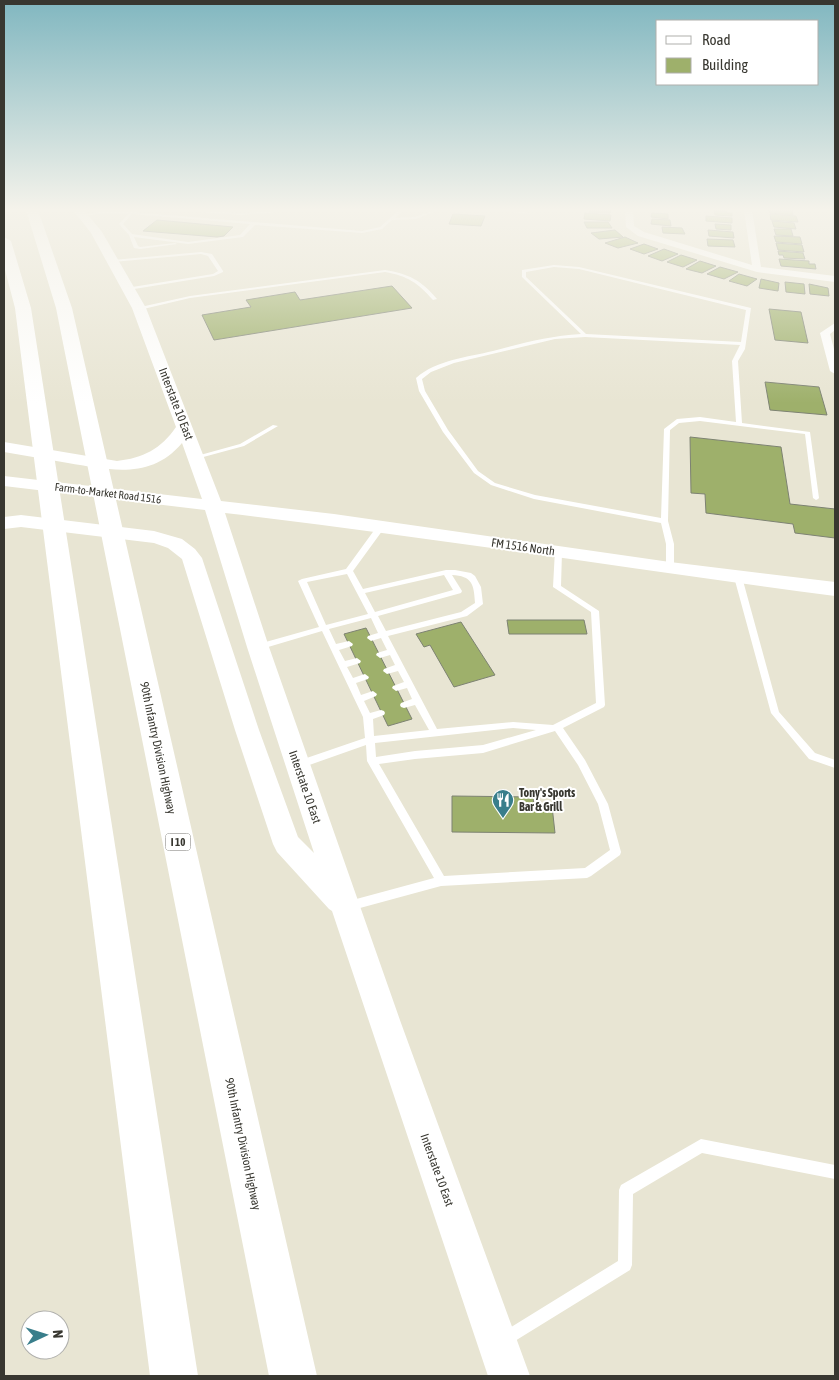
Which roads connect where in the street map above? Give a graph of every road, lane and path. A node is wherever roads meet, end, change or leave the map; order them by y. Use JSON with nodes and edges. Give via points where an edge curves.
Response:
{"nodes":[{"id":1,"x":13,"y":274,"type":"edge"},
{"id":2,"x":53,"y":274,"type":"edge"},
{"id":3,"x":120,"y":274,"type":"edge"},
{"id":4,"x":215,"y":274,"type":"edge"},
{"id":5,"x":358,"y":274,"type":"edge"},
{"id":6,"x":405,"y":274,"type":"edge"},
{"id":7,"x":524,"y":274,"type":"edge"},
{"id":8,"x":606,"y":274,"type":"edge"},
{"id":9,"x":795,"y":274,"type":"edge"},
{"id":10,"x":835,"y":280,"type":"edge"},
{"id":11,"x":128,"y":289,"type":"junction"},
{"id":12,"x":435,"y":299,"type":"dead end"},
{"id":13,"x":139,"y":308,"type":"junction"},
{"id":14,"x":835,"y":326,"type":"edge"},
{"id":15,"x":585,"y":334,"type":"junction"},
{"id":16,"x":743,"y":344,"type":"junction"},
{"id":17,"x":835,"y":371,"type":"edge"},
{"id":18,"x":739,"y":424,"type":"junction"},
{"id":19,"x":275,"y":426,"type":"dead end"},
{"id":20,"x":185,"y":427,"type":"junction"},
{"id":21,"x":4,"y":448,"type":"edge"},
{"id":22,"x":196,"y":457,"type":"junction"},
{"id":23,"x":4,"y":481,"type":"edge"},
{"id":24,"x":816,"y":498,"type":"dead end"},
{"id":25,"x":212,"y":505,"type":"junction"},
{"id":26,"x":664,"y":521,"type":"junction"},
{"id":27,"x":4,"y":523,"type":"edge"},
{"id":28,"x":381,"y":527,"type":"junction"},
{"id":29,"x":558,"y":552,"type":"junction"},
{"id":30,"x":670,"y":568,"type":"junction"},
{"id":31,"x":349,"y":571,"type":"junction"},
{"id":32,"x":446,"y":572,"type":"junction"},
{"id":33,"x":738,"y":576,"type":"junction"},
{"id":34,"x":835,"y":589,"type":"edge"},
{"id":35,"x":360,"y":592,"type":"junction"},
{"id":36,"x":372,"y":615,"type":"junction"},
{"id":37,"x":324,"y":628,"type":"junction"},
{"id":38,"x":383,"y":635,"type":"junction"},
{"id":39,"x":371,"y":638,"type":"dead end"},
{"id":40,"x":349,"y":644,"type":"dead end"},
{"id":41,"x":258,"y":647,"type":"junction"},
{"id":42,"x":334,"y":648,"type":"junction"},
{"id":43,"x":392,"y":652,"type":"junction"},
{"id":44,"x":380,"y":655,"type":"dead end"},
{"id":45,"x":357,"y":661,"type":"dead end"},
{"id":46,"x":342,"y":666,"type":"junction"},
{"id":47,"x":400,"y":667,"type":"junction"},
{"id":48,"x":388,"y":671,"type":"dead end"},
{"id":49,"x":365,"y":677,"type":"dead end"},
{"id":50,"x":350,"y":682,"type":"junction"},
{"id":51,"x":409,"y":684,"type":"junction"},
{"id":52,"x":396,"y":688,"type":"dead end"},
{"id":53,"x":373,"y":694,"type":"dead end"},
{"id":54,"x":359,"y":699,"type":"junction"},
{"id":55,"x":417,"y":700,"type":"junction"},
{"id":56,"x":404,"y":705,"type":"dead end"},
{"id":57,"x":381,"y":712,"type":"dead end"},
{"id":58,"x":368,"y":717,"type":"junction"},
{"id":59,"x":557,"y":727,"type":"junction"},
{"id":60,"x":434,"y":732,"type":"junction"},
{"id":61,"x":370,"y":740,"type":"junction"},
{"id":62,"x":372,"y":761,"type":"junction"},
{"id":63,"x":835,"y":764,"type":"edge"},
{"id":64,"x":297,"y":765,"type":"junction"},
{"id":65,"x":441,"y":881,"type":"junction"},
{"id":66,"x":345,"y":906,"type":"junction"},
{"id":67,"x":835,"y":1172,"type":"edge"},
{"id":68,"x":498,"y":1343,"type":"junction"},
{"id":69,"x":174,"y":1376,"type":"edge"},
{"id":70,"x":293,"y":1376,"type":"edge"},
{"id":71,"x":509,"y":1376,"type":"edge"}],
"edges":[{"from":1,"to":69,"type":"highway","via":[[23,308]]},
{"from":2,"to":70,"type":"highway","name":"90th Infantry Division Highway","number":"I 10","via":[[64,308]]},
{"from":3,"to":11,"type":"main road","name":"Interstate 10 East"},
{"from":4,"to":11,"type":"lane"},
{"from":5,"to":13,"type":"lane","via":[[190,296]]},
{"from":6,"to":12,"type":"lane"},
{"from":7,"to":15,"type":"lane"},
{"from":8,"to":16,"type":"lane","via":[[749,309]]},
{"from":9,"to":10,"type":"street"},
{"from":11,"to":13,"type":"main road","name":"Interstate 10 East"},
{"from":13,"to":20,"type":"main road","name":"Interstate 10 East"},
{"from":14,"to":17,"type":"street","via":[[825,334]]},
{"from":15,"to":16,"type":"lane"},
{"from":15,"to":26,"type":"lane","via":[[555,336],[452,362],[419,378],[422,391],[445,431],[476,472],[493,484],[534,497]]},
{"from":16,"to":18,"type":"lane","via":[[735,361]]},
{"from":18,"to":24,"type":"lane","via":[[808,433]]},
{"from":18,"to":26,"type":"lane","via":[[685,419],[667,429]]},
{"from":19,"to":22,"type":"lane","via":[[242,446]]},
{"from":20,"to":21,"type":"main road","via":[[164,453],[132,465],[117,466]]},
{"from":20,"to":22,"type":"main road","name":"Interstate 10 East"},
{"from":22,"to":25,"type":"main road","name":"Interstate 10 East"},
{"from":23,"to":25,"type":"main road","name":"Farm-to-Market Road 1516"},
{"from":25,"to":28,"type":"main road","name":"FM 1516 North"},
{"from":25,"to":41,"type":"main road","name":"Interstate 10 East"},
{"from":26,"to":30,"type":"lane","via":[[670,544]]},
{"from":27,"to":66,"type":"main road","via":[[21,521],[144,536],[172,541],[183,547],[192,558],[287,844]]},
{"from":28,"to":29,"type":"main road","name":"FM 1516 North"},
{"from":28,"to":31,"type":"lane"},
{"from":29,"to":30,"type":"main road","name":"FM 1516 North"},
{"from":29,"to":59,"type":"lane","via":[[557,587],[595,611],[601,705]]},
{"from":30,"to":33,"type":"main road","name":"FM 1516 North"},
{"from":31,"to":35,"type":"lane"},
{"from":31,"to":37,"type":"lane","via":[[302,581]]},
{"from":32,"to":35,"type":"lane"},
{"from":32,"to":36,"type":"lane","via":[[458,591]]},
{"from":32,"to":38,"type":"lane","via":[[462,572],[475,579],[479,588],[479,604],[464,614]]},
{"from":33,"to":34,"type":"main road","name":"FM 1516 North"},
{"from":33,"to":63,"type":"lane","via":[[775,713],[812,756]]},
{"from":35,"to":36,"type":"lane"},
{"from":36,"to":37,"type":"lane"},
{"from":36,"to":38,"type":"lane"},
{"from":37,"to":41,"type":"lane"},
{"from":37,"to":42,"type":"lane"},
{"from":38,"to":39,"type":"lane"},
{"from":38,"to":43,"type":"lane"},
{"from":40,"to":42,"type":"lane"},
{"from":41,"to":64,"type":"main road","name":"Interstate 10 East"},
{"from":42,"to":46,"type":"lane"},
{"from":43,"to":44,"type":"lane"},
{"from":43,"to":47,"type":"lane"},
{"from":45,"to":46,"type":"lane"},
{"from":46,"to":50,"type":"lane"},
{"from":47,"to":48,"type":"lane"},
{"from":47,"to":51,"type":"lane"},
{"from":49,"to":50,"type":"lane"},
{"from":50,"to":54,"type":"lane"},
{"from":51,"to":52,"type":"lane"},
{"from":51,"to":55,"type":"lane"},
{"from":53,"to":54,"type":"lane"},
{"from":54,"to":58,"type":"lane"},
{"from":55,"to":56,"type":"lane"},
{"from":55,"to":60,"type":"lane"},
{"from":57,"to":58,"type":"lane"},
{"from":58,"to":61,"type":"lane"},
{"from":59,"to":60,"type":"lane","via":[[513,725]]},
{"from":59,"to":62,"type":"lane","via":[[483,749]]},
{"from":59,"to":65,"type":"lane","via":[[582,763],[603,804],[616,852],[587,873]]},
{"from":60,"to":61,"type":"lane"},
{"from":61,"to":62,"type":"lane"},
{"from":61,"to":64,"type":"lane"},
{"from":62,"to":65,"type":"lane"},
{"from":64,"to":66,"type":"main road","name":"Interstate 10 East"},
{"from":65,"to":66,"type":"lane"},
{"from":66,"to":68,"type":"main road","name":"Interstate 10 East"},
{"from":67,"to":68,"type":"lane","via":[[701,1146],[626,1190],[625,1265]]},
{"from":68,"to":71,"type":"main road","name":"Interstate 10 East"}]}
